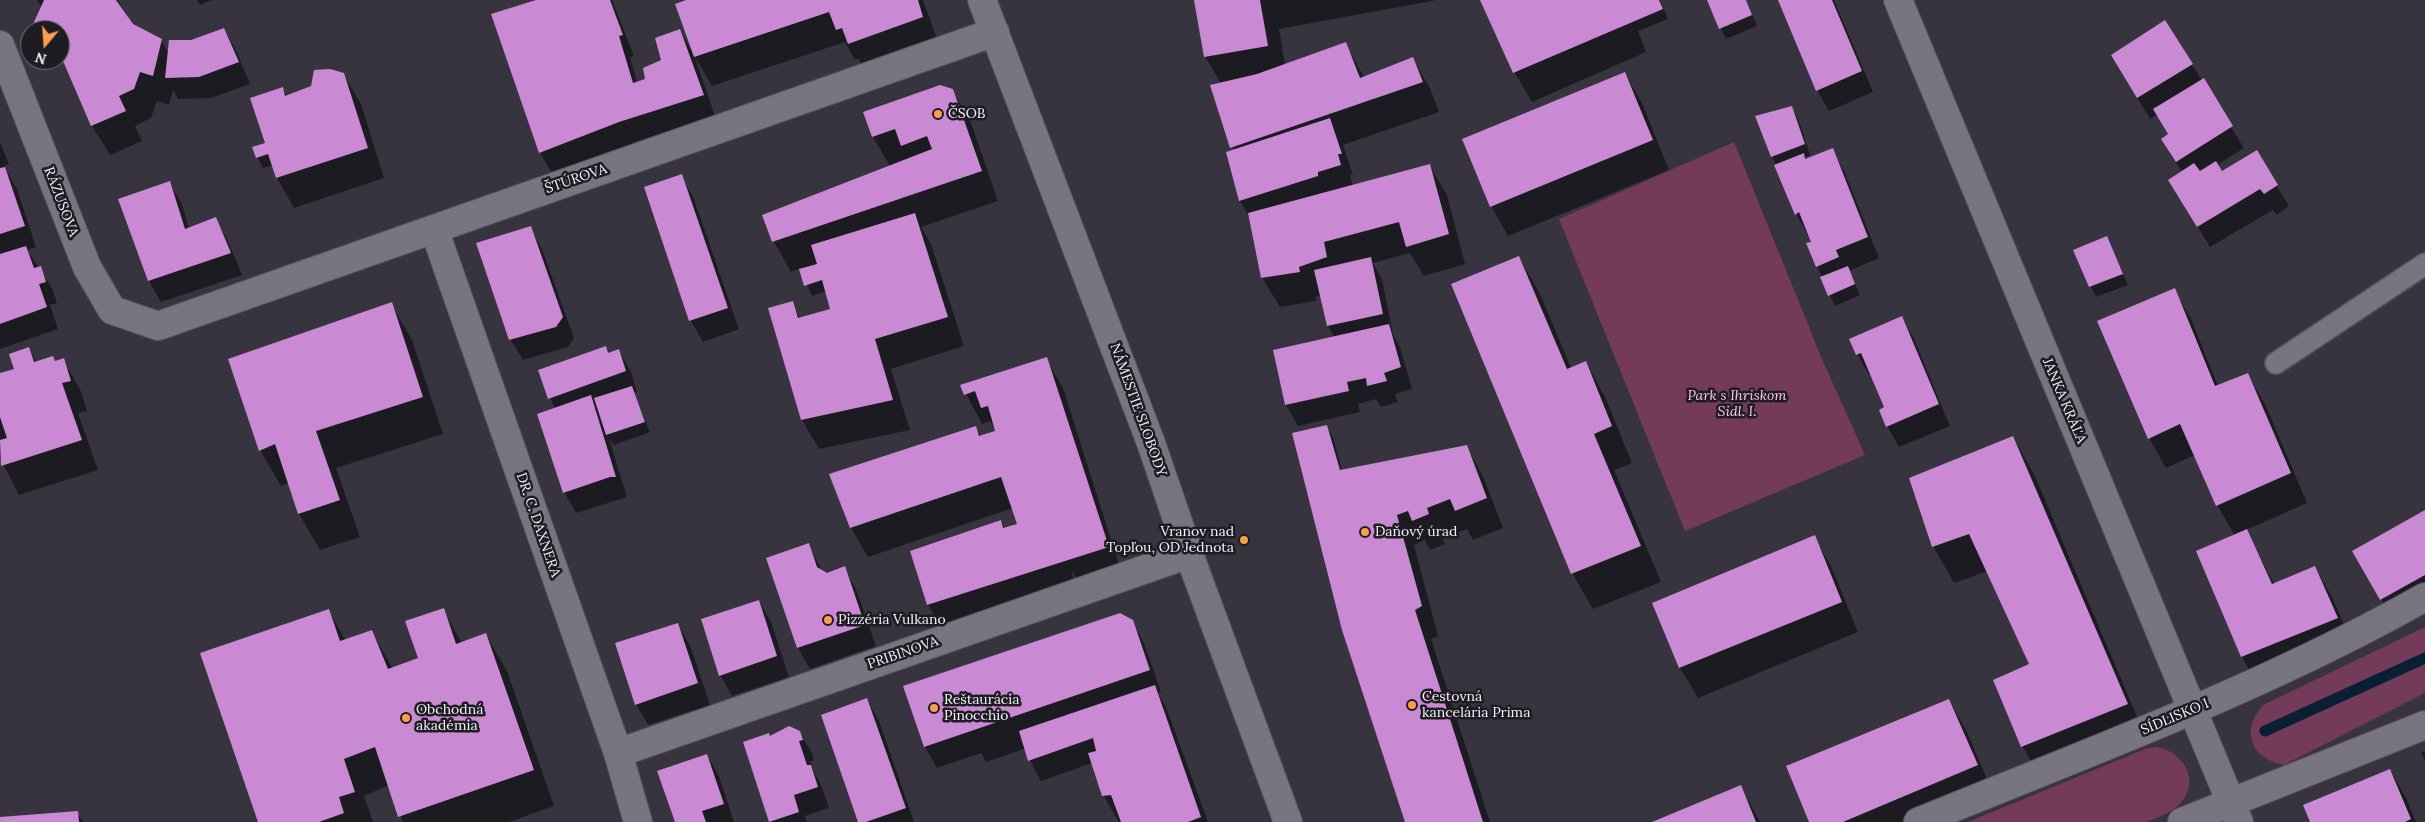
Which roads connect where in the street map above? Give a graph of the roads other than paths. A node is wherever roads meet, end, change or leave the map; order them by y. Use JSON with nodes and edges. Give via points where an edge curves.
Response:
{"nodes":[{"id":1,"x":982,"y":0,"type":"edge"},
{"id":2,"x":1898,"y":0,"type":"edge"},
{"id":3,"x":995,"y":32,"type":"junction"},
{"id":4,"x":0,"y":46,"type":"edge"},
{"id":5,"x":434,"y":228,"type":"junction"},
{"id":6,"x":2425,"y":264,"type":"edge"},
{"id":7,"x":158,"y":326,"type":"joint"},
{"id":8,"x":2276,"y":363,"type":"dead end"},
{"id":9,"x":1189,"y":554,"type":"junction"},
{"id":10,"x":2425,"y":598,"type":"edge"},
{"id":11,"x":2193,"y":711,"type":"junction"},
{"id":12,"x":2425,"y":725,"type":"edge"},
{"id":13,"x":618,"y":753,"type":"junction"},
{"id":14,"x":2235,"y":812,"type":"edge"},
{"id":15,"x":638,"y":822,"type":"edge"},
{"id":16,"x":1288,"y":822,"type":"edge"},
{"id":17,"x":1918,"y":822,"type":"edge"},
{"id":18,"x":2182,"y":822,"type":"edge"}],
"edges":[{"from":1,"to":3,"type":"street","name":"NÁMESTIE SLOBODY"},
{"from":2,"to":11,"type":"street","name":"JANKA KRÁĽA"},
{"from":3,"to":5,"type":"street","name":"ŠTÚROVA"},
{"from":3,"to":9,"type":"street","name":"NÁMESTIE SLOBODY","via":[[1152,443]]},
{"from":4,"to":7,"type":"street","name":"RÁZUSOVA","via":[[87,268],[112,310]]},
{"from":5,"to":7,"type":"street","name":"ŠTÚROVA"},
{"from":5,"to":13,"type":"street","name":"DR. C. DAXNERA"},
{"from":6,"to":8,"type":"lane"},
{"from":9,"to":13,"type":"street","name":"PRIBINOVA"},
{"from":9,"to":16,"type":"street","name":"NÁMESTIE SLOBODY"},
{"from":10,"to":11,"type":"street","name":"SÍDLISKO I","via":[[2372,628]]},
{"from":11,"to":14,"type":"street","name":"JANKA KRÁĽA"},
{"from":11,"to":17,"type":"street","name":"SÍDLISKO I"},
{"from":12,"to":14,"type":"street"},
{"from":13,"to":15,"type":"street","name":"DR. C. DAXNERA"},
{"from":14,"to":18,"type":"street"}]}
